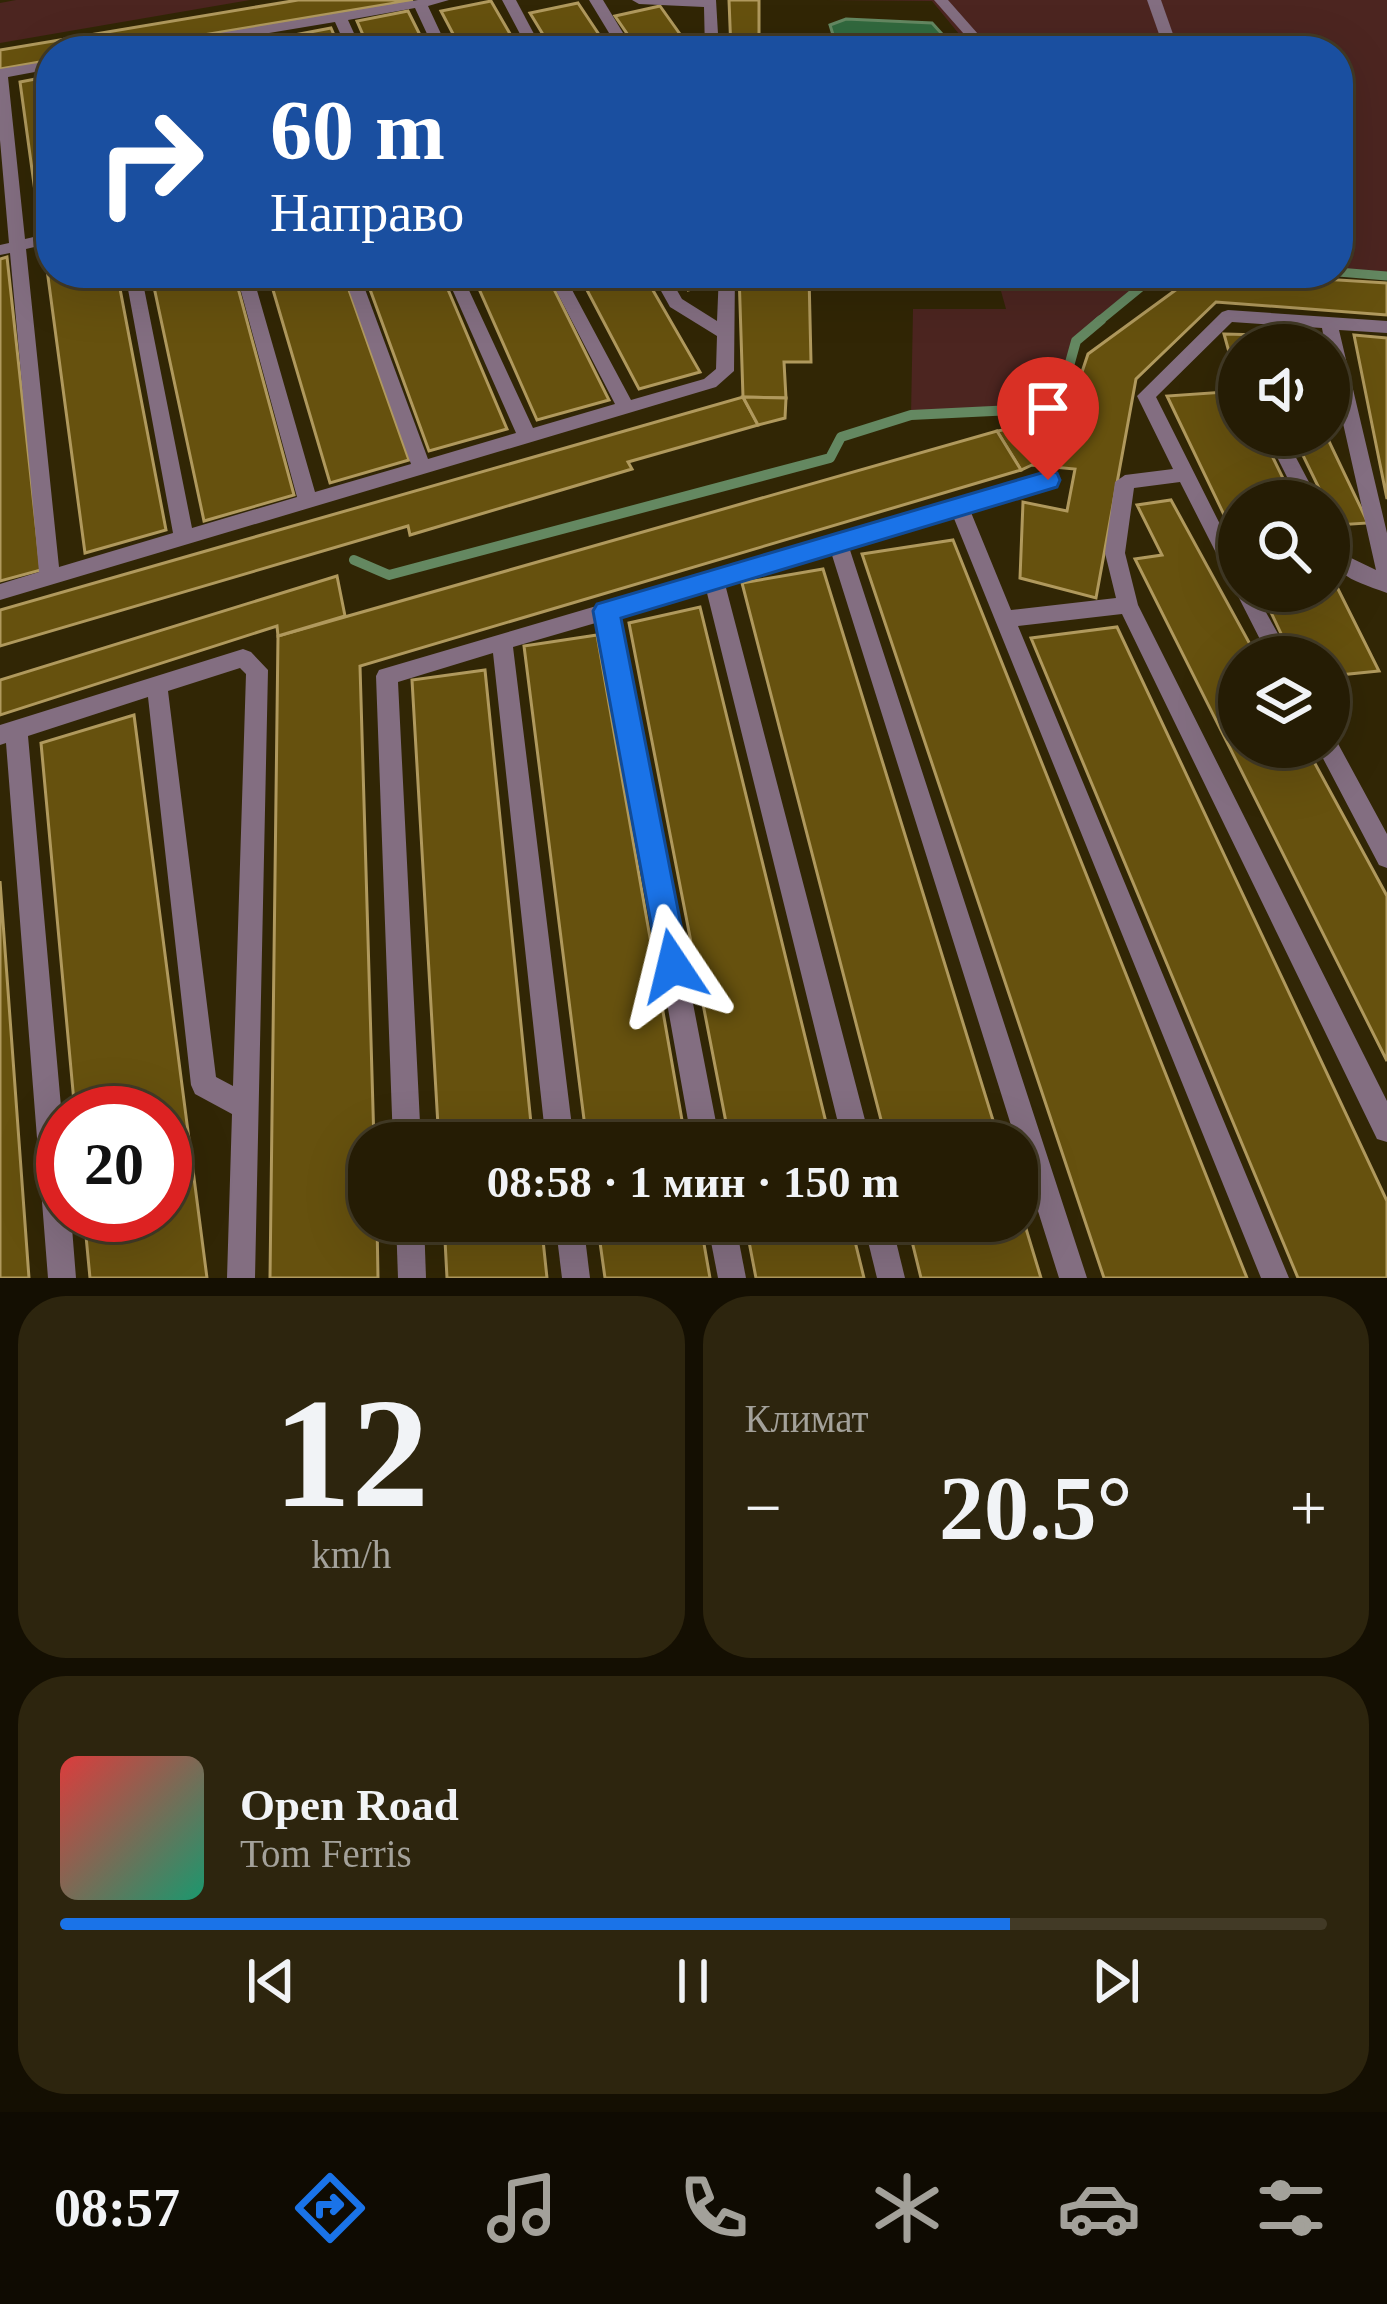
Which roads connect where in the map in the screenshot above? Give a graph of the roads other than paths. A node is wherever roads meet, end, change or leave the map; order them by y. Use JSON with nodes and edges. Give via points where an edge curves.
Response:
{"nodes":[{"id":1,"x":442,"y":0,"type":"edge"},
{"id":2,"x":509,"y":0,"type":"edge"},
{"id":3,"x":596,"y":0,"type":"edge"},
{"id":4,"x":638,"y":0,"type":"edge"},
{"id":5,"x":941,"y":0,"type":"edge"},
{"id":6,"x":1154,"y":0,"type":"edge"},
{"id":7,"x":420,"y":4,"type":"junction"},
{"id":8,"x":340,"y":17,"type":"junction"},
{"id":9,"x":260,"y":31,"type":"junction"},
{"id":10,"x":235,"y":36,"type":"edge"},
{"id":11,"x":262,"y":36,"type":"edge"},
{"id":12,"x":348,"y":36,"type":"edge"},
{"id":13,"x":435,"y":36,"type":"edge"},
{"id":14,"x":528,"y":36,"type":"edge"},
{"id":15,"x":618,"y":36,"type":"edge"},
{"id":16,"x":712,"y":36,"type":"edge"},
{"id":17,"x":973,"y":36,"type":"edge"},
{"id":18,"x":1167,"y":36,"type":"edge"},
{"id":19,"x":36,"y":68,"type":"edge"},
{"id":20,"x":0,"y":74,"type":"edge"},
{"id":21,"x":9,"y":248,"type":"edge"},
{"id":22,"x":136,"y":288,"type":"edge"},
{"id":23,"x":248,"y":288,"type":"edge"},
{"id":24,"x":356,"y":288,"type":"edge"},
{"id":25,"x":460,"y":288,"type":"edge"},
{"id":26,"x":563,"y":288,"type":"edge"},
{"id":27,"x":667,"y":288,"type":"edge"},
{"id":28,"x":726,"y":288,"type":"edge"},
{"id":29,"x":1329,"y":323,"type":"joint"},
{"id":30,"x":1387,"y":327,"type":"edge"},
{"id":31,"x":723,"y":332,"type":"junction"},
{"id":32,"x":626,"y":407,"type":"junction"},
{"id":33,"x":526,"y":436,"type":"junction"},
{"id":34,"x":1350,"y":449,"type":"edge"},
{"id":35,"x":422,"y":468,"type":"junction"},
{"id":36,"x":1182,"y":475,"type":"junction"},
{"id":37,"x":1048,"y":480,"type":"dead end"},
{"id":38,"x":308,"y":501,"type":"junction"},
{"id":39,"x":959,"y":507,"type":"junction"},
{"id":40,"x":184,"y":538,"type":"junction"},
{"id":41,"x":1218,"y":542,"type":"edge"},
{"id":42,"x":838,"y":543,"type":"junction"},
{"id":43,"x":1350,"y":567,"type":"edge"},
{"id":44,"x":1387,"y":575,"type":"edge"},
{"id":45,"x":50,"y":578,"type":"junction"},
{"id":46,"x":714,"y":579,"type":"junction"},
{"id":47,"x":1387,"y":585,"type":"edge"},
{"id":48,"x":0,"y":592,"type":"edge"},
{"id":49,"x":1128,"y":604,"type":"junction"},
{"id":50,"x":607,"y":611,"type":"junction"},
{"id":51,"x":1005,"y":620,"type":"junction"},
{"id":52,"x":502,"y":642,"type":"junction"},
{"id":53,"x":157,"y":685,"type":"junction"},
{"id":54,"x":8,"y":732,"type":"edge"},
{"id":55,"x":1339,"y":768,"type":"edge"},
{"id":56,"x":1387,"y":857,"type":"edge"},
{"id":57,"x":245,"y":1107,"type":"junction"},
{"id":58,"x":405,"y":1122,"type":"edge"},
{"id":59,"x":558,"y":1122,"type":"edge"},
{"id":60,"x":702,"y":1122,"type":"edge"},
{"id":61,"x":852,"y":1122,"type":"edge"},
{"id":62,"x":1387,"y":1130,"type":"edge"},
{"id":63,"x":411,"y":1242,"type":"edge"},
{"id":64,"x":572,"y":1242,"type":"edge"},
{"id":65,"x":725,"y":1242,"type":"edge"},
{"id":66,"x":882,"y":1242,"type":"edge"},
{"id":67,"x":62,"y":1278,"type":"edge"},
{"id":68,"x":241,"y":1278,"type":"edge"},
{"id":69,"x":412,"y":1278,"type":"edge"},
{"id":70,"x":576,"y":1278,"type":"edge"},
{"id":71,"x":732,"y":1278,"type":"edge"},
{"id":72,"x":891,"y":1278,"type":"edge"},
{"id":73,"x":1073,"y":1278,"type":"edge"},
{"id":74,"x":1275,"y":1278,"type":"edge"}],
"edges":[{"from":1,"to":7,"type":"lane"},
{"from":2,"to":14,"type":"lane"},
{"from":3,"to":15,"type":"lane"},
{"from":4,"to":16,"type":"lane","via":[[711,3]]},
{"from":5,"to":17,"type":"lane"},
{"from":6,"to":18,"type":"lane"},
{"from":7,"to":8,"type":"lane"},
{"from":7,"to":13,"type":"lane"},
{"from":8,"to":9,"type":"lane"},
{"from":8,"to":12,"type":"lane"},
{"from":9,"to":10,"type":"lane"},
{"from":9,"to":11,"type":"lane"},
{"from":19,"to":20,"type":"lane"},
{"from":20,"to":21,"type":"lane"},
{"from":21,"to":45,"type":"lane"},
{"from":22,"to":40,"type":"lane"},
{"from":23,"to":38,"type":"lane"},
{"from":24,"to":35,"type":"lane"},
{"from":25,"to":33,"type":"lane"},
{"from":26,"to":32,"type":"lane"},
{"from":27,"to":31,"type":"lane","via":[[676,304]]},
{"from":28,"to":31,"type":"lane"},
{"from":29,"to":30,"type":"lane"},
{"from":29,"to":36,"type":"lane","via":[[1228,316],[1146,396]]},
{"from":31,"to":32,"type":"lane","via":[[724,371],[710,383]]},
{"from":32,"to":33,"type":"lane"},
{"from":33,"to":35,"type":"lane"},
{"from":34,"to":44,"type":"lane"},
{"from":35,"to":38,"type":"lane"},
{"from":36,"to":41,"type":"lane"},
{"from":36,"to":49,"type":"lane","via":[[1125,482],[1115,553]]},
{"from":37,"to":39,"type":"lane"},
{"from":38,"to":40,"type":"lane"},
{"from":39,"to":42,"type":"lane"},
{"from":39,"to":51,"type":"lane"},
{"from":40,"to":45,"type":"lane"},
{"from":42,"to":46,"type":"lane"},
{"from":42,"to":73,"type":"lane"},
{"from":43,"to":47,"type":"lane"},
{"from":45,"to":48,"type":"lane"},
{"from":46,"to":50,"type":"lane"},
{"from":46,"to":61,"type":"lane"},
{"from":49,"to":51,"type":"lane"},
{"from":49,"to":62,"type":"lane"},
{"from":50,"to":52,"type":"lane"},
{"from":50,"to":60,"type":"lane"},
{"from":51,"to":74,"type":"lane"},
{"from":52,"to":58,"type":"lane","via":[[386,676]]},
{"from":52,"to":59,"type":"lane"},
{"from":53,"to":54,"type":"lane"},
{"from":53,"to":57,"type":"lane","via":[[203,1085]]},
{"from":53,"to":57,"type":"lane","via":[[243,658],[257,670]]},
{"from":54,"to":67,"type":"lane"},
{"from":55,"to":56,"type":"lane"},
{"from":57,"to":68,"type":"lane"},
{"from":63,"to":69,"type":"lane"},
{"from":64,"to":70,"type":"lane"},
{"from":65,"to":71,"type":"lane"},
{"from":66,"to":72,"type":"lane"}]}
